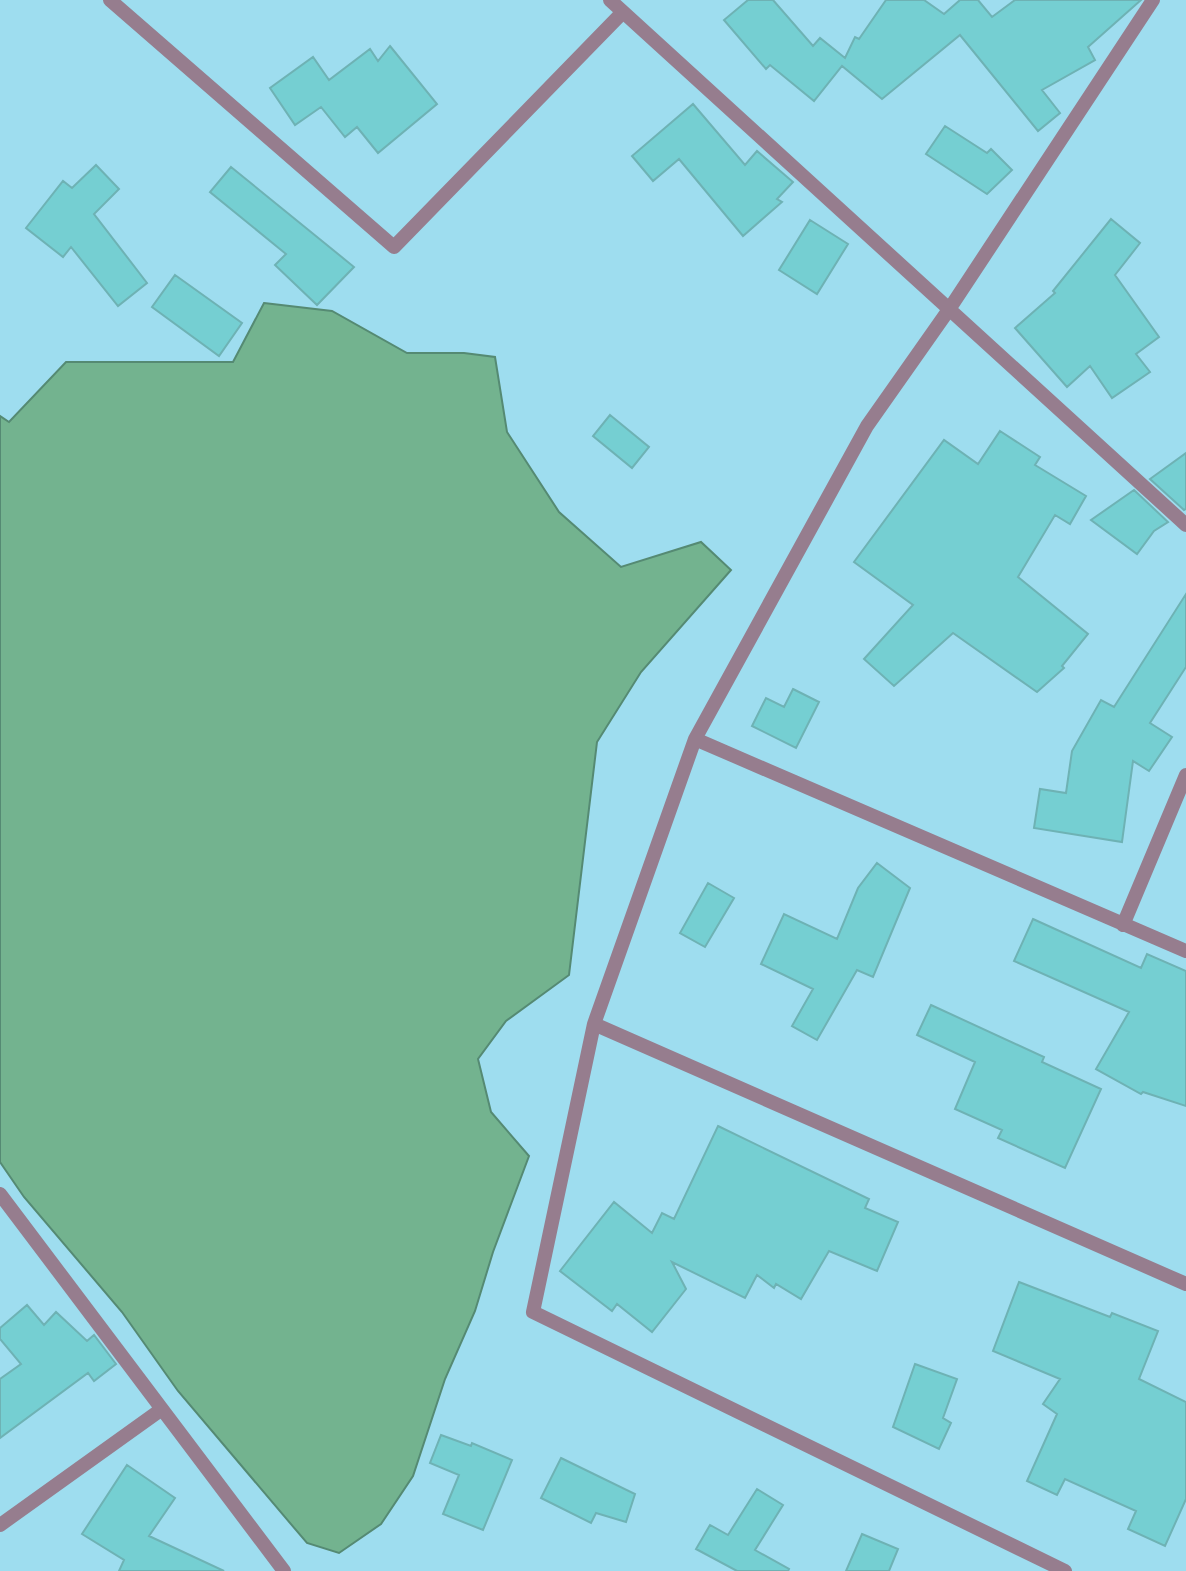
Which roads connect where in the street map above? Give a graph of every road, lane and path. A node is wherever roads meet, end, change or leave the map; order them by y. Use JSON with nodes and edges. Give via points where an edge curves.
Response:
{"nodes":[{"id":1,"x":110,"y":0,"type":"edge"},
{"id":2,"x":610,"y":0,"type":"edge"},
{"id":3,"x":1153,"y":0,"type":"edge"},
{"id":4,"x":623,"y":12,"type":"junction"},
{"id":5,"x":950,"y":308,"type":"junction"},
{"id":6,"x":1186,"y":525,"type":"edge"},
{"id":7,"x":695,"y":739,"type":"junction"},
{"id":8,"x":1186,"y":775,"type":"edge"},
{"id":9,"x":1123,"y":925,"type":"junction"},
{"id":10,"x":1186,"y":951,"type":"edge"},
{"id":11,"x":594,"y":1024,"type":"junction"},
{"id":12,"x":0,"y":1195,"type":"edge"},
{"id":13,"x":1186,"y":1284,"type":"edge"},
{"id":14,"x":162,"y":1409,"type":"junction"},
{"id":15,"x":0,"y":1525,"type":"edge"},
{"id":16,"x":284,"y":1571,"type":"edge"},
{"id":17,"x":1065,"y":1571,"type":"edge"}],
"edges":[{"from":1,"to":4,"type":"street","via":[[394,247]]},
{"from":2,"to":4,"type":"street"},
{"from":3,"to":5,"type":"street"},
{"from":4,"to":5,"type":"street"},
{"from":5,"to":6,"type":"street"},
{"from":5,"to":7,"type":"street","via":[[867,426]]},
{"from":7,"to":9,"type":"street"},
{"from":7,"to":11,"type":"street"},
{"from":8,"to":9,"type":"street"},
{"from":9,"to":10,"type":"street"},
{"from":11,"to":13,"type":"street"},
{"from":11,"to":17,"type":"street","via":[[533,1312]]},
{"from":12,"to":14,"type":"street"},
{"from":14,"to":15,"type":"street"},
{"from":14,"to":16,"type":"street"}]}
